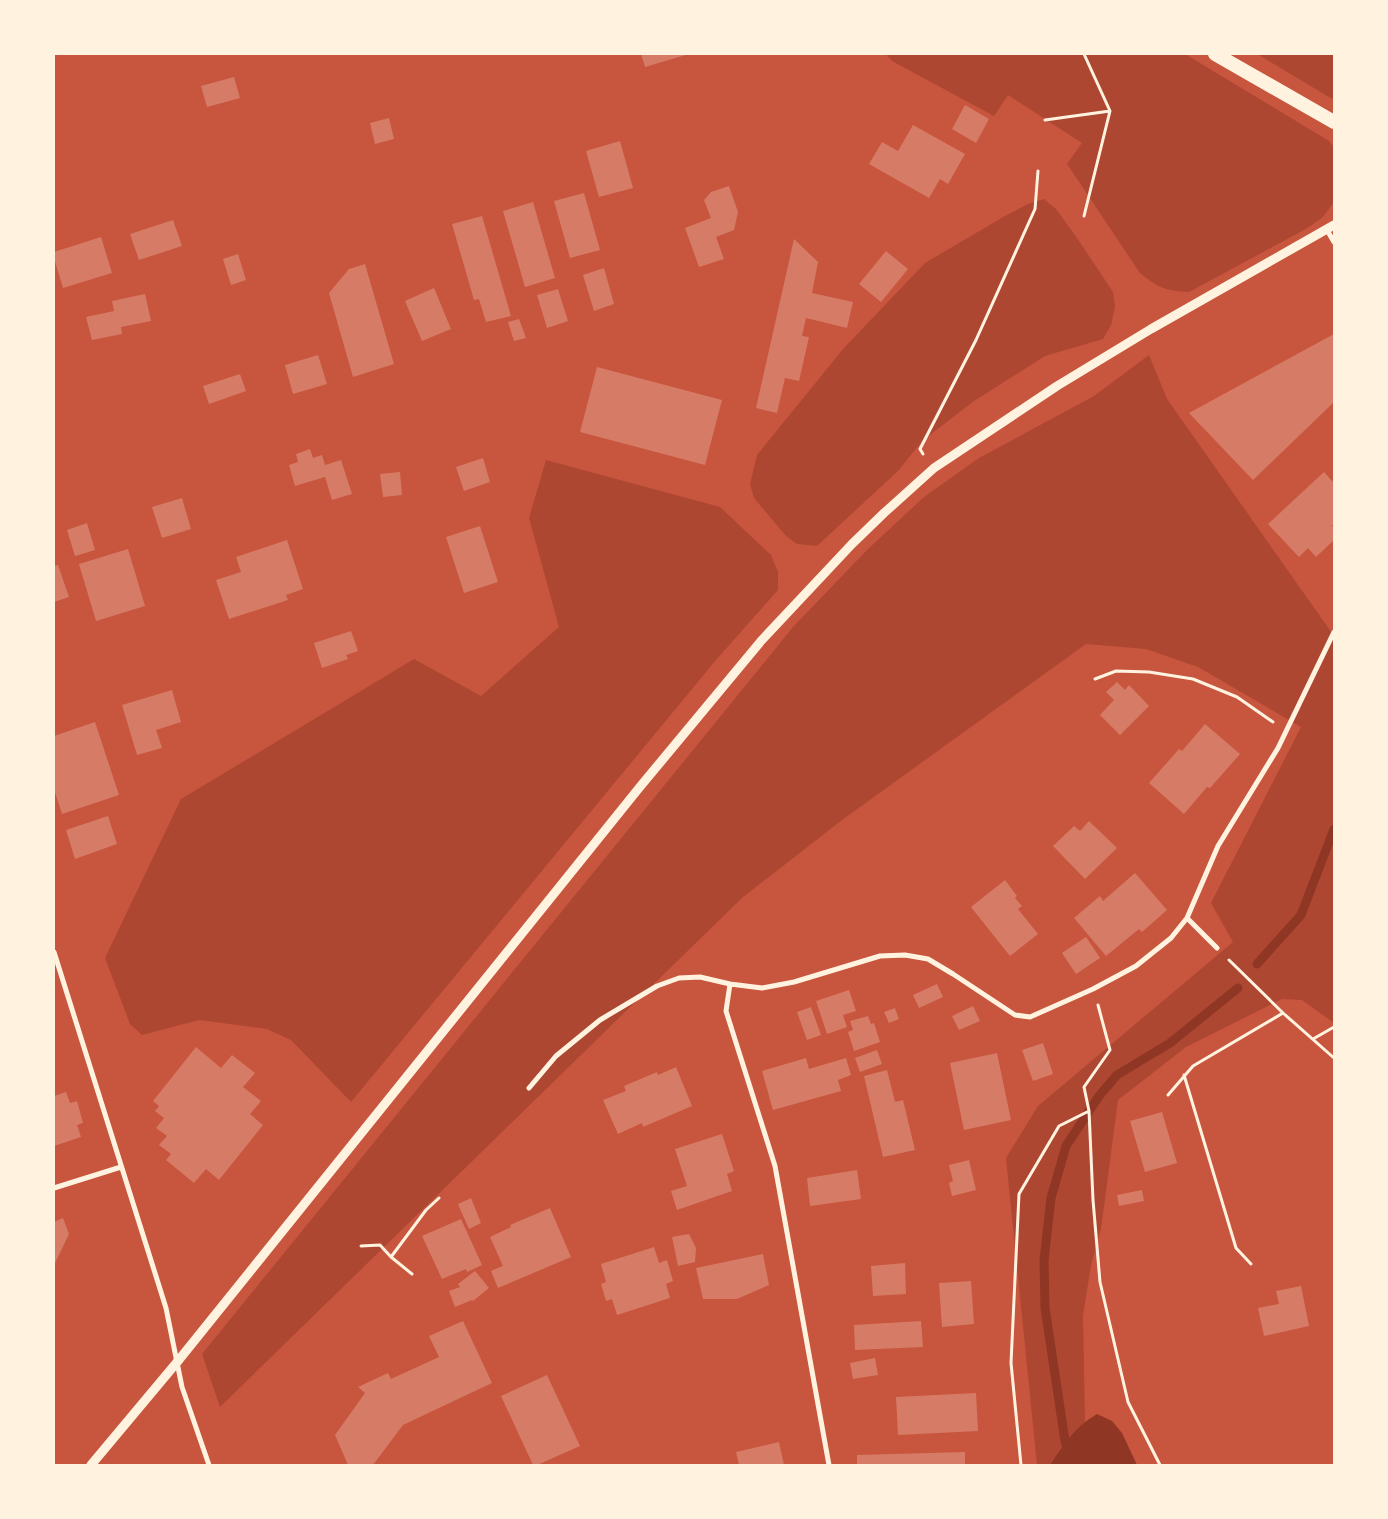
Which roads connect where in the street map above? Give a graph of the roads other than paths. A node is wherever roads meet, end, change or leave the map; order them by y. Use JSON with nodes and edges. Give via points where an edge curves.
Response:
{"nodes":[{"id":1,"x":1215,"y":54,"type":"edge"},
{"id":2,"x":1334,"y":122,"type":"edge"},
{"id":3,"x":1331,"y":228,"type":"edge"},
{"id":4,"x":1334,"y":242,"type":"edge"},
{"id":5,"x":1334,"y":632,"type":"edge"},
{"id":6,"x":1187,"y":918,"type":"junction"},
{"id":7,"x":1217,"y":948,"type":"road end"},
{"id":8,"x":54,"y":952,"type":"edge"},
{"id":9,"x":730,"y":984,"type":"junction"},
{"id":10,"x":529,"y":1088,"type":"dead end"},
{"id":11,"x":121,"y":1167,"type":"junction"},
{"id":12,"x":54,"y":1188,"type":"edge"},
{"id":13,"x":178,"y":1361,"type":"junction"},
{"id":14,"x":91,"y":1465,"type":"edge"},
{"id":15,"x":208,"y":1465,"type":"edge"},
{"id":16,"x":829,"y":1465,"type":"edge"}],
"edges":[{"from":1,"to":2,"type":"highway"},
{"from":3,"to":4,"type":"street"},
{"from":3,"to":13,"type":"street","via":[[1057,386],[934,468],[852,544],[762,641],[640,788]]},
{"from":5,"to":6,"type":"street","via":[[1278,748],[1218,846]]},
{"from":6,"to":7,"type":"street"},
{"from":6,"to":9,"type":"street","via":[[1171,938],[1136,966],[1030,1017],[1015,1015],[928,959],[905,955],[880,956],[794,982],[762,988]]},
{"from":8,"to":11,"type":"street"},
{"from":9,"to":10,"type":"street","via":[[700,977],[678,978],[656,986],[600,1020],[556,1056]]},
{"from":9,"to":16,"type":"street","via":[[726,1011],[775,1166]]},
{"from":11,"to":12,"type":"street"},
{"from":11,"to":13,"type":"street","via":[[166,1308]]},
{"from":13,"to":14,"type":"street"},
{"from":13,"to":15,"type":"street","via":[[182,1387]]}]}
